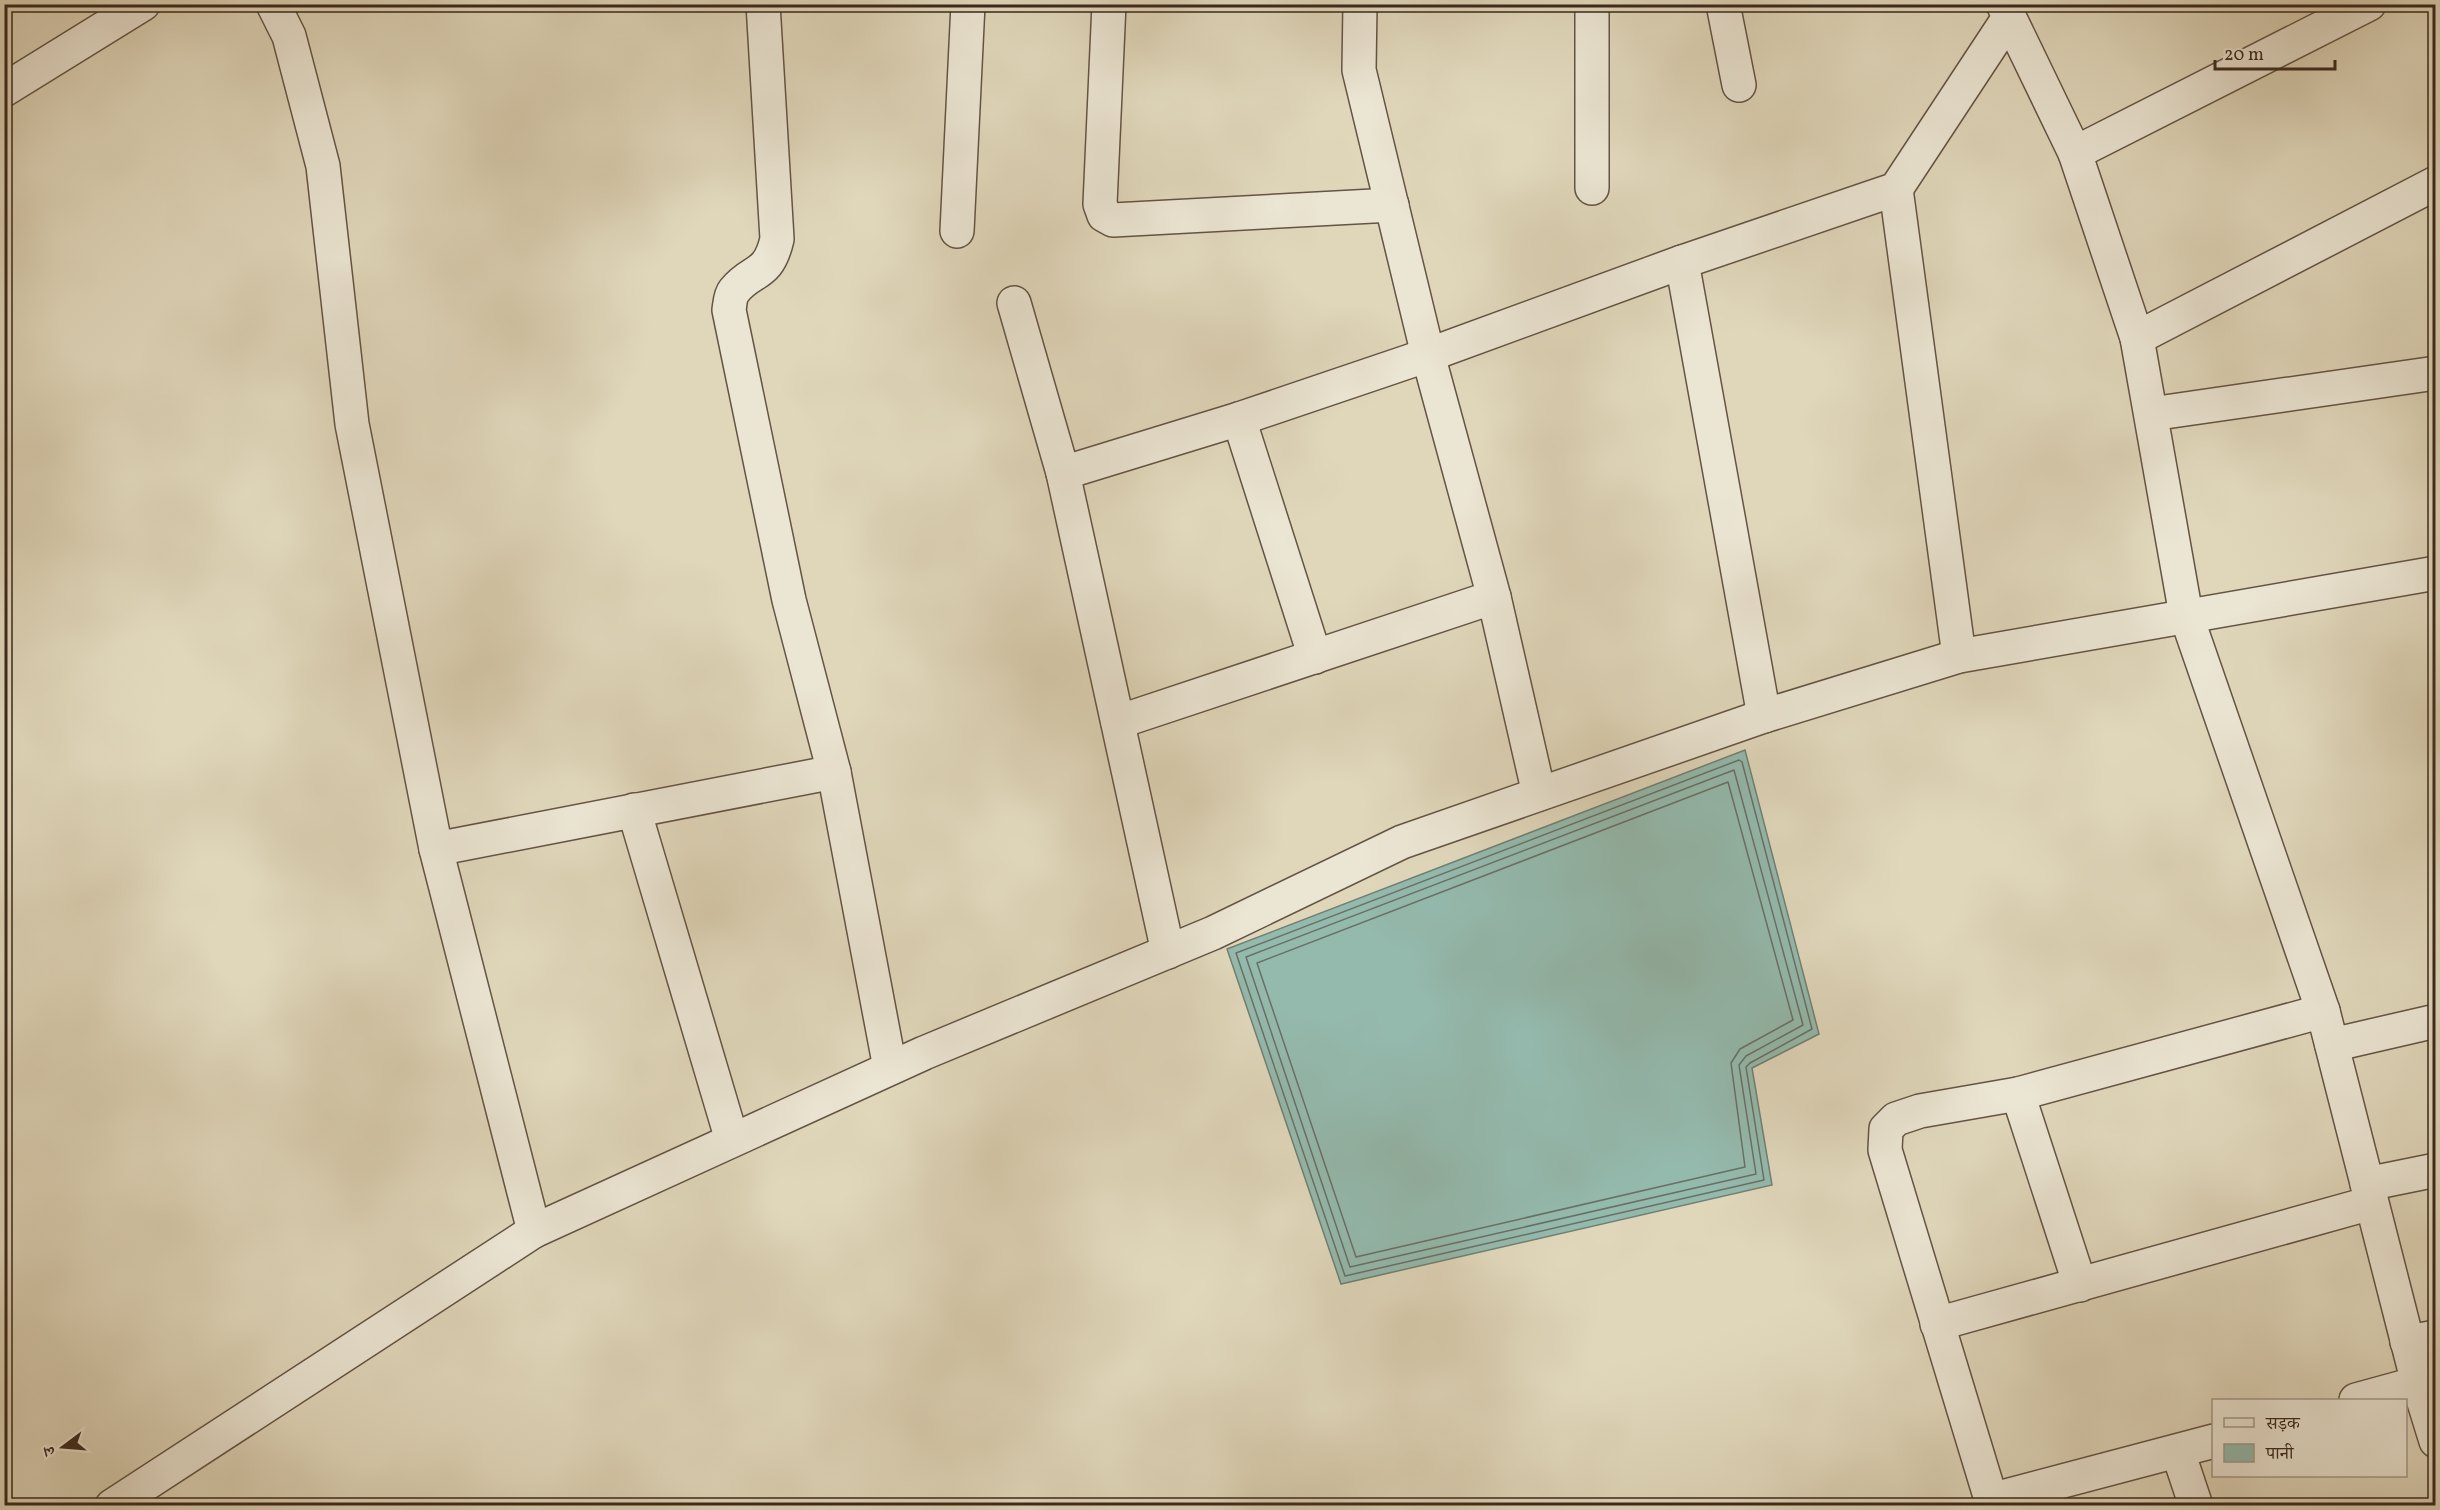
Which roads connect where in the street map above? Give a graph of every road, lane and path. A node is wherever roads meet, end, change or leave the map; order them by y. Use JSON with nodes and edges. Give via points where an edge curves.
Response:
{"nodes":[{"id":1,"x":143,"y":4,"type":"edge"},
{"id":2,"x":273,"y":4,"type":"edge"},
{"id":3,"x":763,"y":4,"type":"edge"},
{"id":4,"x":968,"y":4,"type":"edge"},
{"id":5,"x":1109,"y":4,"type":"edge"},
{"id":6,"x":1360,"y":4,"type":"edge"},
{"id":7,"x":1592,"y":4,"type":"edge"},
{"id":8,"x":1723,"y":4,"type":"edge"},
{"id":9,"x":2369,"y":4,"type":"edge"},
{"id":10,"x":2006,"y":12,"type":"edge"},
{"id":11,"x":1739,"y":85,"type":"dead end"},
{"id":12,"x":4,"y":90,"type":"edge"},
{"id":13,"x":2075,"y":153,"type":"junction"},
{"id":14,"x":2436,"y":183,"type":"edge"},
{"id":15,"x":1592,"y":188,"type":"dead end"},
{"id":16,"x":1896,"y":189,"type":"junction"},
{"id":17,"x":1392,"y":206,"type":"junction"},
{"id":18,"x":957,"y":231,"type":"dead end"},
{"id":19,"x":1682,"y":262,"type":"junction"},
{"id":20,"x":1014,"y":303,"type":"dead end"},
{"id":21,"x":2137,"y":338,"type":"junction"},
{"id":22,"x":1428,"y":355,"type":"junction"},
{"id":23,"x":2436,"y":373,"type":"edge"},
{"id":24,"x":2151,"y":414,"type":"junction"},
{"id":25,"x":1239,"y":419,"type":"junction"},
{"id":26,"x":1062,"y":473,"type":"junction"},
{"id":27,"x":2436,"y":573,"type":"edge"},
{"id":28,"x":1494,"y":597,"type":"junction"},
{"id":29,"x":2186,"y":615,"type":"junction"},
{"id":30,"x":1959,"y":656,"type":"junction"},
{"id":31,"x":1315,"y":657,"type":"junction"},
{"id":32,"x":1764,"y":716,"type":"junction"},
{"id":33,"x":1118,"y":722,"type":"junction"},
{"id":34,"x":834,"y":772,"type":"junction"},
{"id":35,"x":1539,"y":794,"type":"junction"},
{"id":36,"x":634,"y":810,"type":"junction"},
{"id":37,"x":436,"y":849,"type":"junction"},
{"id":38,"x":1168,"y":952,"type":"junction"},
{"id":39,"x":2323,"y":1011,"type":"junction"},
{"id":40,"x":2436,"y":1021,"type":"edge"},
{"id":41,"x":2332,"y":1045,"type":"junction"},
{"id":42,"x":890,"y":1068,"type":"junction"},
{"id":43,"x":2018,"y":1094,"type":"junction"},
{"id":44,"x":732,"y":1140,"type":"junction"},
{"id":45,"x":2436,"y":1170,"type":"edge"},
{"id":46,"x":2369,"y":1193,"type":"junction"},
{"id":47,"x":534,"y":1231,"type":"junction"},
{"id":48,"x":2080,"y":1285,"type":"junction"},
{"id":49,"x":1936,"y":1324,"type":"junction"},
{"id":50,"x":2421,"y":1339,"type":"edge"},
{"id":51,"x":2418,"y":1383,"type":"junction"},
{"id":52,"x":2363,"y":1399,"type":"edge"},
{"id":53,"x":2436,"y":1441,"type":"edge"},
{"id":54,"x":2212,"y":1442,"type":"edge"},
{"id":55,"x":2178,"y":1452,"type":"junction"},
{"id":56,"x":1992,"y":1503,"type":"edge"},
{"id":57,"x":112,"y":1506,"type":"edge"},
{"id":58,"x":2196,"y":1506,"type":"edge"}],
"edges":[{"from":1,"to":12,"type":"street"},
{"from":2,"to":37,"type":"street","via":[[289,36],[323,166],[352,424]]},
{"from":3,"to":34,"type":"street","via":[[777,239],[774,254],[763,270],[734,290],[729,310],[789,600]]},
{"from":4,"to":18,"type":"street"},
{"from":5,"to":17,"type":"street","via":[[1100,204],[1104,214],[1113,220]]},
{"from":6,"to":17,"type":"street","via":[[1359,70]]},
{"from":7,"to":15,"type":"street"},
{"from":8,"to":11,"type":"street"},
{"from":9,"to":13,"type":"street"},
{"from":10,"to":13,"type":"street"},
{"from":10,"to":16,"type":"street"},
{"from":13,"to":21,"type":"street"},
{"from":14,"to":21,"type":"street"},
{"from":16,"to":19,"type":"street"},
{"from":16,"to":30,"type":"street"},
{"from":17,"to":22,"type":"street"},
{"from":19,"to":22,"type":"street"},
{"from":19,"to":32,"type":"street"},
{"from":20,"to":26,"type":"street"},
{"from":21,"to":24,"type":"street"},
{"from":22,"to":25,"type":"street"},
{"from":22,"to":28,"type":"street"},
{"from":23,"to":24,"type":"street"},
{"from":24,"to":29,"type":"street"},
{"from":25,"to":26,"type":"street"},
{"from":25,"to":31,"type":"street"},
{"from":26,"to":33,"type":"street"},
{"from":27,"to":29,"type":"street"},
{"from":28,"to":31,"type":"street"},
{"from":28,"to":35,"type":"street"},
{"from":29,"to":30,"type":"street"},
{"from":29,"to":39,"type":"street"},
{"from":30,"to":32,"type":"street"},
{"from":31,"to":33,"type":"street"},
{"from":32,"to":35,"type":"street"},
{"from":33,"to":38,"type":"street"},
{"from":34,"to":36,"type":"street"},
{"from":34,"to":42,"type":"street"},
{"from":35,"to":38,"type":"street","via":[[1402,842]]},
{"from":36,"to":37,"type":"street"},
{"from":36,"to":44,"type":"street"},
{"from":37,"to":47,"type":"street"},
{"from":38,"to":42,"type":"street"},
{"from":39,"to":41,"type":"street"},
{"from":39,"to":43,"type":"street"},
{"from":40,"to":41,"type":"street"},
{"from":41,"to":46,"type":"street"},
{"from":42,"to":44,"type":"street"},
{"from":43,"to":48,"type":"street"},
{"from":43,"to":49,"type":"street","via":[[1920,1111],[1896,1119],[1886,1129],[1885,1150]]},
{"from":44,"to":47,"type":"street"},
{"from":45,"to":46,"type":"street"},
{"from":46,"to":48,"type":"street"},
{"from":46,"to":50,"type":"street"},
{"from":47,"to":57,"type":"street"},
{"from":48,"to":49,"type":"street"},
{"from":49,"to":56,"type":"street"},
{"from":50,"to":51,"type":"street"},
{"from":51,"to":52,"type":"street"},
{"from":51,"to":53,"type":"street"},
{"from":54,"to":55,"type":"street"},
{"from":55,"to":56,"type":"street"},
{"from":55,"to":58,"type":"street"}]}
